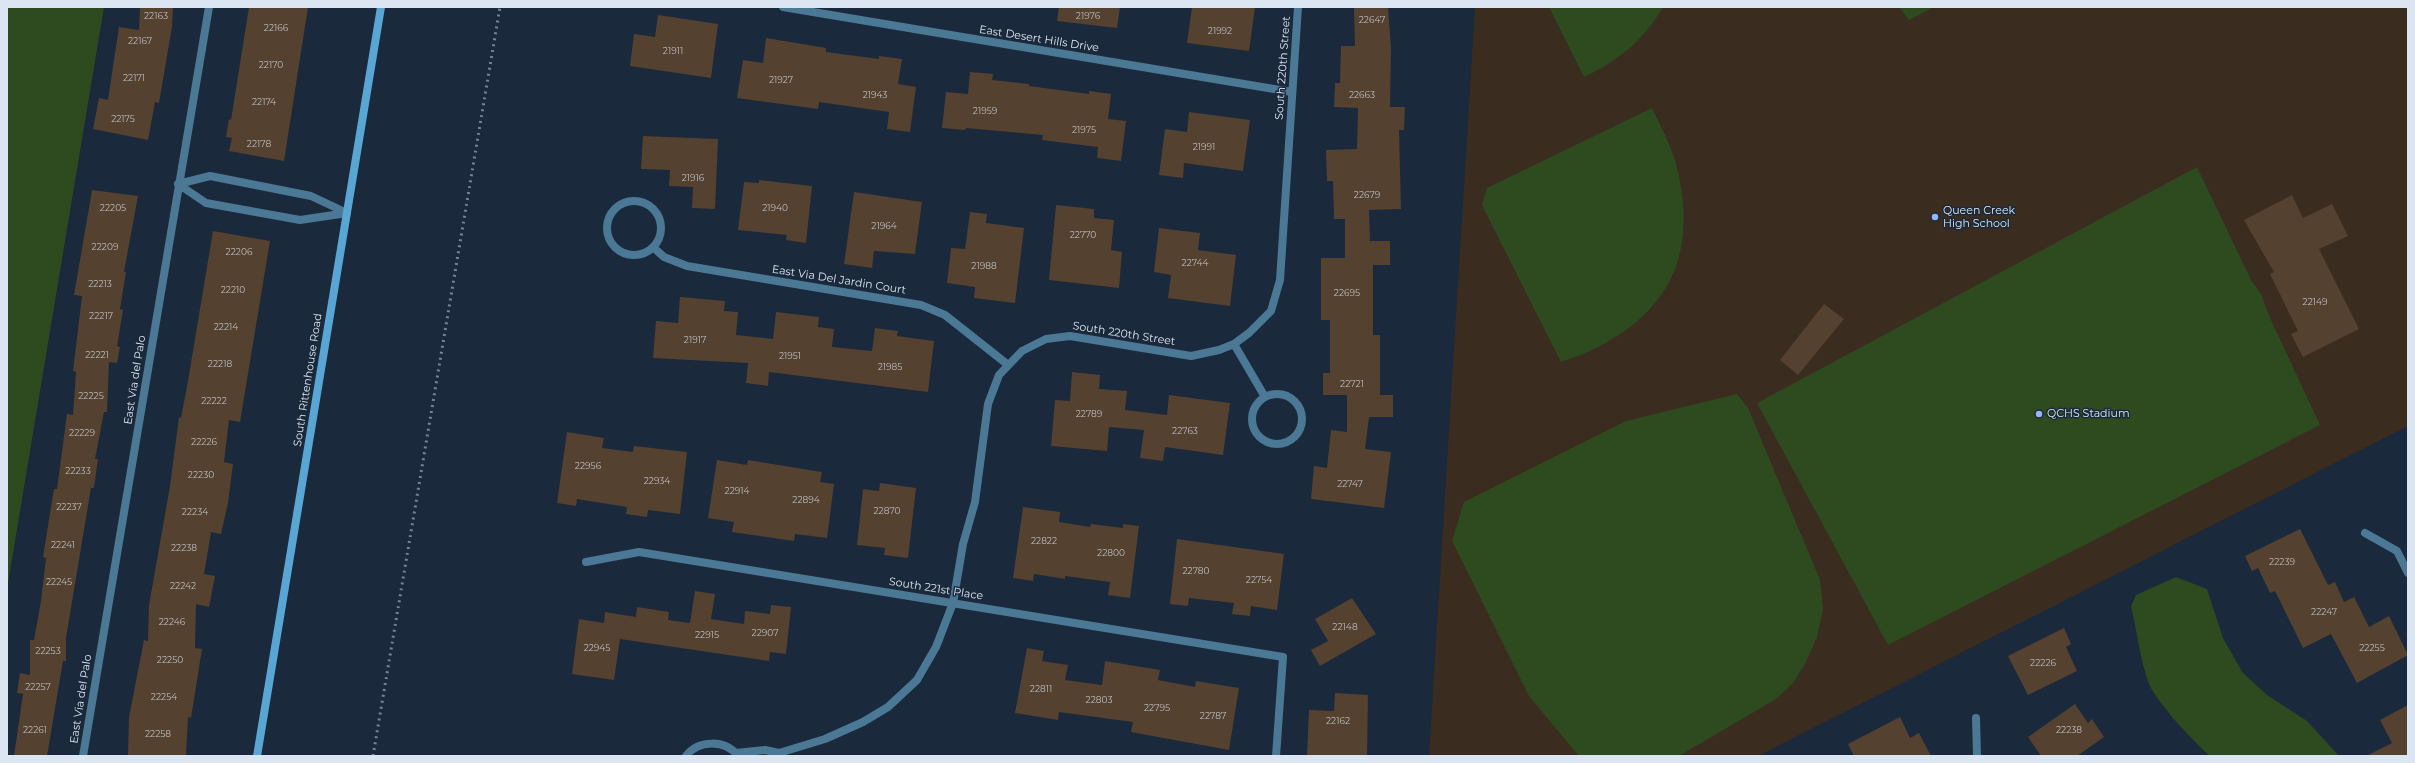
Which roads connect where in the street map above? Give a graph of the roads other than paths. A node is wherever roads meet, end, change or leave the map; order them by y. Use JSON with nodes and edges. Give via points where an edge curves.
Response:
{"nodes":[{"id":1,"x":209,"y":7,"type":"edge"},
{"id":2,"x":381,"y":7,"type":"edge"},
{"id":3,"x":783,"y":7,"type":"edge"},
{"id":4,"x":1298,"y":7,"type":"edge"},
{"id":5,"x":1292,"y":92,"type":"junction"},
{"id":6,"x":178,"y":184,"type":"junction"},
{"id":7,"x":347,"y":213,"type":"junction"},
{"id":8,"x":654,"y":248,"type":"junction"},
{"id":9,"x":1234,"y":344,"type":"junction"},
{"id":10,"x":1007,"y":364,"type":"junction"},
{"id":11,"x":1265,"y":397,"type":"junction"},
{"id":12,"x":2365,"y":533,"type":"dead end"},
{"id":13,"x":586,"y":562,"type":"dead end"},
{"id":14,"x":2408,"y":573,"type":"edge"},
{"id":15,"x":954,"y":603,"type":"junction"},
{"id":16,"x":1976,"y":718,"type":"dead end"},
{"id":17,"x":778,"y":754,"type":"edge"},
{"id":18,"x":737,"y":755,"type":"edge"},
{"id":19,"x":83,"y":756,"type":"edge"},
{"id":20,"x":257,"y":756,"type":"edge"},
{"id":21,"x":686,"y":756,"type":"edge"},
{"id":22,"x":1276,"y":756,"type":"edge"},
{"id":23,"x":1977,"y":756,"type":"edge"}],
"edges":[{"from":1,"to":6,"type":"street","name":"East Via del Palo"},
{"from":2,"to":7,"type":"main road","name":"South Rittenhouse Road"},
{"from":3,"to":5,"type":"street","name":"East Desert Hills Drive"},
{"from":4,"to":5,"type":"street","name":"South 220th Street"},
{"from":5,"to":9,"type":"street","name":"South 220th Street","via":[[1280,280],[1271,311]]},
{"from":6,"to":7,"type":"street","via":[[210,176],[310,196]]},
{"from":6,"to":7,"type":"street","via":[[206,203],[300,220]]},
{"from":6,"to":19,"type":"street","name":"East Via del Palo"},
{"from":7,"to":20,"type":"main road","name":"South Rittenhouse Road"},
{"from":8,"to":8,"type":"street","via":[[662,231],[659,218],[651,206],[634,200],[616,207],[607,226],[609,239],[614,247],[629,255],[638,255]]},
{"from":8,"to":10,"type":"street","name":"East Via Del Jardin Court","via":[[664,257],[687,266],[921,305],[945,316]]},
{"from":9,"to":10,"type":"street","name":"South 220th Street","via":[[1191,356],[1070,336],[1046,339],[1022,351]]},
{"from":9,"to":11,"type":"street"},
{"from":10,"to":15,"type":"street","name":"South 220th Street","via":[[999,375],[988,404],[975,502],[963,544]]},
{"from":11,"to":11,"type":"street","via":[[1254,408],[1252,422],[1255,430],[1265,441],[1273,444],[1287,442],[1295,437],[1300,429],[1301,410],[1292,398],[1283,394],[1276,393]]},
{"from":12,"to":14,"type":"street","via":[[2397,551]]},
{"from":13,"to":15,"type":"street","name":"South 221st Place","via":[[639,552]]},
{"from":15,"to":17,"type":"street","name":"South 220th Street","via":[[936,647],[917,680],[888,707],[863,722],[825,739]]},
{"from":15,"to":22,"type":"street","name":"South 221st Place","via":[[1283,657]]},
{"from":16,"to":23,"type":"street"},
{"from":17,"to":18,"type":"street","name":"South 220th Street","via":[[766,750]]},
{"from":18,"to":21,"type":"street","via":[[717,744],[707,743],[697,746]]}]}
